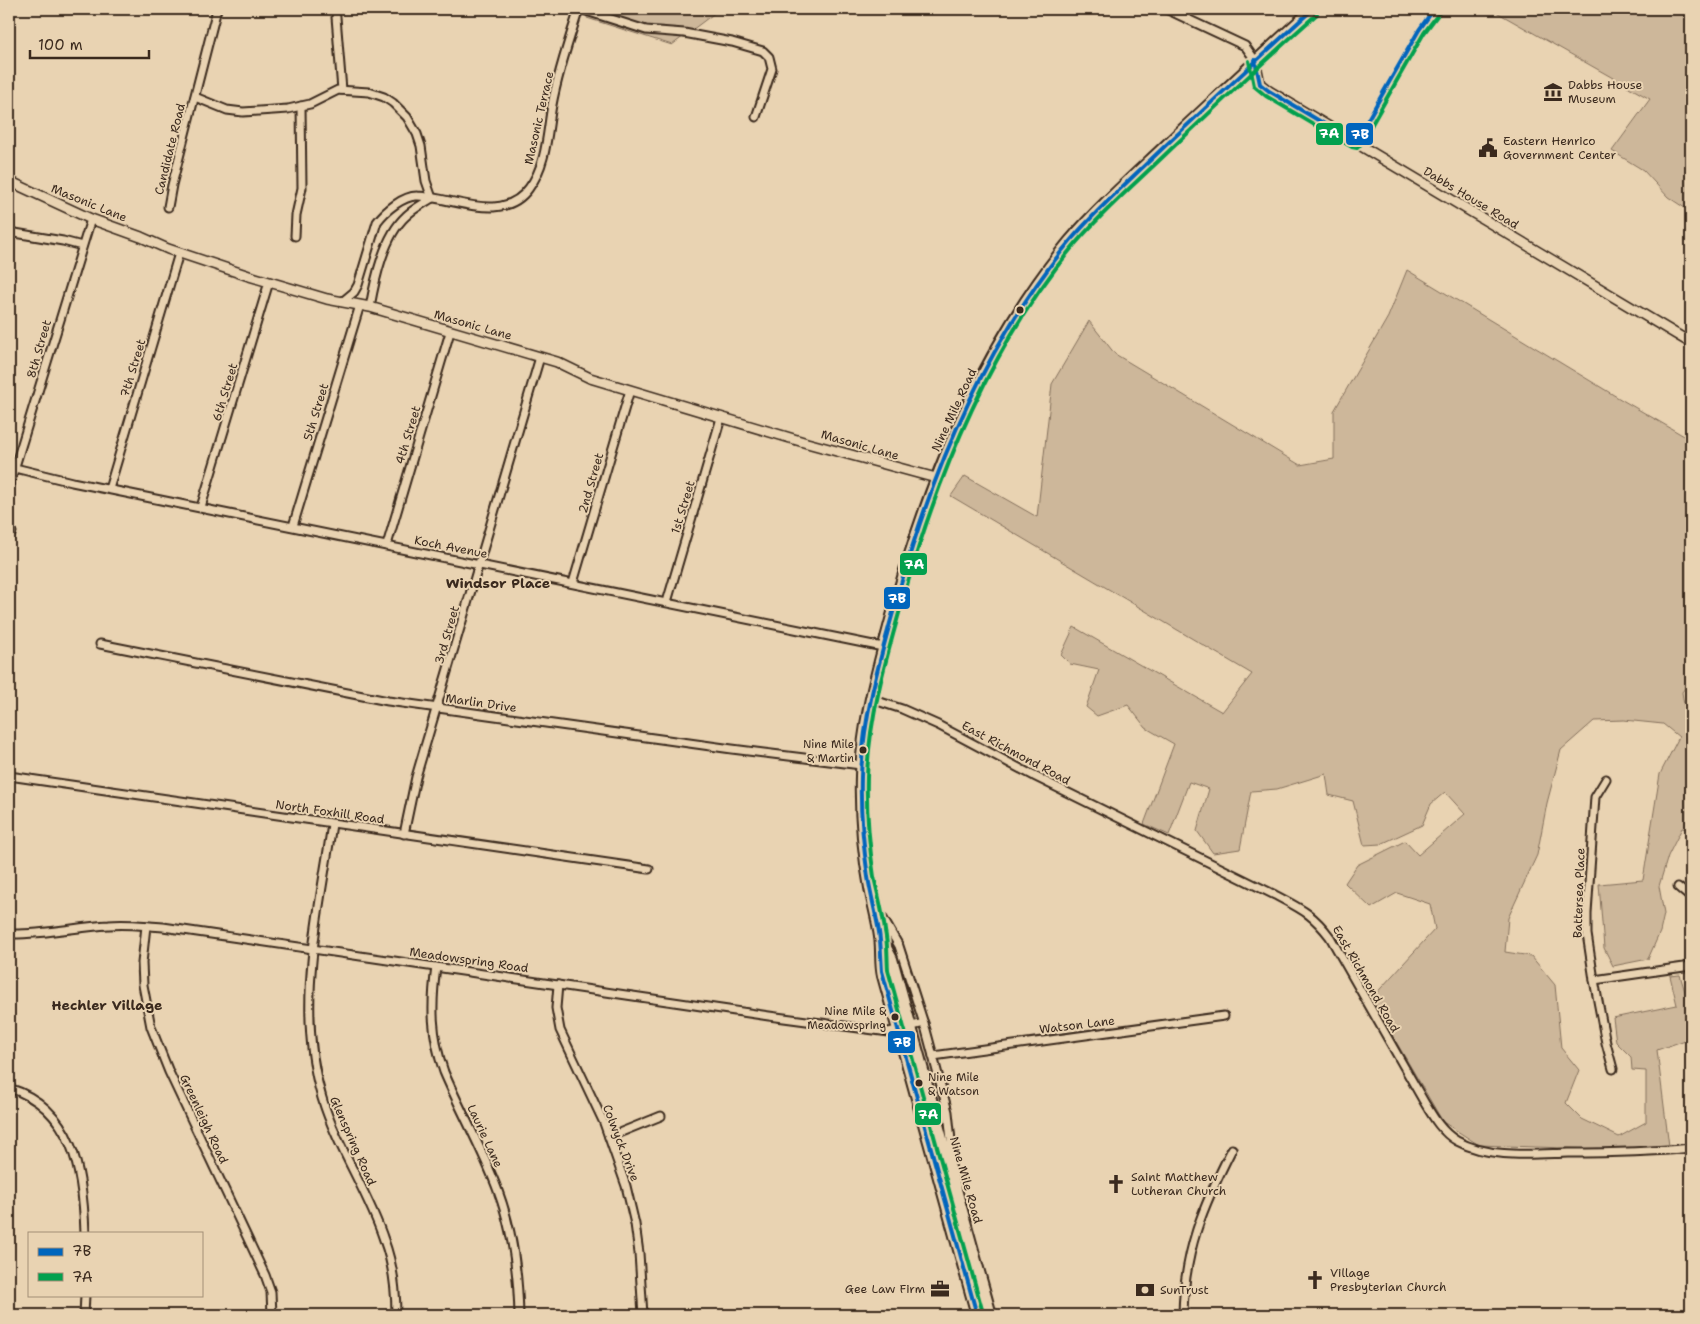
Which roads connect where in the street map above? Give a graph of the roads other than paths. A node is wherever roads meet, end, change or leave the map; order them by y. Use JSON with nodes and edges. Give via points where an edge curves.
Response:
{"nodes":[{"id":1,"x":217,"y":9,"type":"edge"},
{"id":2,"x":580,"y":9,"type":"edge"},
{"id":3,"x":1166,"y":9,"type":"edge"},
{"id":4,"x":1313,"y":9,"type":"edge"},
{"id":5,"x":336,"y":17,"type":"dead end"},
{"id":6,"x":1255,"y":60,"type":"junction"},
{"id":7,"x":342,"y":90,"type":"junction"},
{"id":8,"x":195,"y":97,"type":"junction"},
{"id":9,"x":301,"y":106,"type":"junction"},
{"id":10,"x":756,"y":118,"type":"dead end"},
{"id":11,"x":9,"y":182,"type":"edge"},
{"id":12,"x":432,"y":198,"type":"junction"},
{"id":13,"x":168,"y":207,"type":"dead end"},
{"id":14,"x":91,"y":219,"type":"junction"},
{"id":15,"x":9,"y":232,"type":"edge"},
{"id":16,"x":295,"y":236,"type":"dead end"},
{"id":17,"x":82,"y":246,"type":"junction"},
{"id":18,"x":179,"y":253,"type":"junction"},
{"id":19,"x":269,"y":282,"type":"junction"},
{"id":20,"x":342,"y":302,"type":"junction"},
{"id":21,"x":360,"y":305,"type":"junction"},
{"id":22,"x":370,"y":308,"type":"junction"},
{"id":23,"x":450,"y":332,"type":"junction"},
{"id":24,"x":1691,"y":343,"type":"edge"},
{"id":25,"x":540,"y":357,"type":"junction"},
{"id":26,"x":630,"y":390,"type":"junction"},
{"id":27,"x":721,"y":418,"type":"junction"},
{"id":28,"x":15,"y":468,"type":"junction"},
{"id":29,"x":936,"y":478,"type":"junction"},
{"id":30,"x":9,"y":486,"type":"edge"},
{"id":31,"x":109,"y":489,"type":"junction"},
{"id":32,"x":201,"y":507,"type":"junction"},
{"id":33,"x":293,"y":526,"type":"junction"},
{"id":34,"x":9,"y":527,"type":"edge"},
{"id":35,"x":9,"y":538,"type":"edge"},
{"id":36,"x":386,"y":545,"type":"junction"},
{"id":37,"x":479,"y":564,"type":"junction"},
{"id":38,"x":574,"y":583,"type":"junction"},
{"id":39,"x":666,"y":602,"type":"junction"},
{"id":40,"x":100,"y":644,"type":"dead end"},
{"id":41,"x":884,"y":647,"type":"junction"},
{"id":42,"x":871,"y":698,"type":"junction"},
{"id":43,"x":438,"y":708,"type":"junction"},
{"id":44,"x":861,"y":765,"type":"junction"},
{"id":45,"x":9,"y":776,"type":"edge"},
{"id":46,"x":1606,"y":779,"type":"dead end"},
{"id":47,"x":332,"y":824,"type":"junction"},
{"id":48,"x":404,"y":834,"type":"junction"},
{"id":49,"x":649,"y":869,"type":"dead end"},
{"id":50,"x":1678,"y":887,"type":"dead end"},
{"id":51,"x":1691,"y":898,"type":"edge"},
{"id":52,"x":872,"y":901,"type":"junction"},
{"id":53,"x":146,"y":926,"type":"junction"},
{"id":54,"x":9,"y":934,"type":"edge"},
{"id":55,"x":880,"y":937,"type":"junction"},
{"id":56,"x":314,"y":949,"type":"junction"},
{"id":57,"x":1691,"y":966,"type":"edge"},
{"id":58,"x":436,"y":967,"type":"junction"},
{"id":59,"x":1594,"y":980,"type":"junction"},
{"id":60,"x":558,"y":985,"type":"junction"},
{"id":61,"x":1224,"y":1016,"type":"dead end"},
{"id":62,"x":924,"y":1023,"type":"junction"},
{"id":63,"x":910,"y":1027,"type":"junction"},
{"id":64,"x":897,"y":1031,"type":"junction"},
{"id":65,"x":933,"y":1056,"type":"junction"},
{"id":66,"x":1614,"y":1069,"type":"dead end"},
{"id":67,"x":9,"y":1088,"type":"edge"},
{"id":68,"x":661,"y":1116,"type":"dead end"},
{"id":69,"x":609,"y":1137,"type":"junction"},
{"id":70,"x":1691,"y":1148,"type":"edge"},
{"id":71,"x":1232,"y":1149,"type":"dead end"},
{"id":72,"x":950,"y":1169,"type":"junction"},
{"id":73,"x":85,"y":1232,"type":"edge"},
{"id":74,"x":84,"y":1296,"type":"edge"},
{"id":75,"x":84,"y":1315,"type":"edge"},
{"id":76,"x":272,"y":1315,"type":"edge"},
{"id":77,"x":396,"y":1315,"type":"edge"},
{"id":78,"x":519,"y":1315,"type":"edge"},
{"id":79,"x":643,"y":1315,"type":"edge"},
{"id":80,"x":977,"y":1315,"type":"edge"},
{"id":81,"x":991,"y":1315,"type":"edge"},
{"id":82,"x":1183,"y":1315,"type":"edge"}],
"edges":[{"from":1,"to":8,"type":"street","name":"Candidate Road"},
{"from":2,"to":10,"type":"street","name":"Masonic Terrace","via":[[646,30],[684,33],[763,51],[769,57],[772,69]]},
{"from":2,"to":12,"type":"street","name":"Masonic Terrace","via":[[555,92],[544,155],[528,190],[513,202],[492,208]]},
{"from":3,"to":6,"type":"street","via":[[1245,46]]},
{"from":4,"to":6,"type":"main road","name":"Nine Mile Road"},
{"from":5,"to":7,"type":"street"},
{"from":6,"to":24,"type":"main road","name":"Dabbs House Road","via":[[1260,84],[1269,92]]},
{"from":6,"to":29,"type":"main road","name":"Nine Mile Road","via":[[1107,201],[1069,243],[1020,310],[1000,345]]},
{"from":7,"to":9,"type":"street","name":"Candidate Road"},
{"from":7,"to":12,"type":"street","name":"Candidate Road","via":[[384,97],[407,117],[421,146]]},
{"from":8,"to":9,"type":"street","name":"Candidate Road","via":[[227,110],[243,112]]},
{"from":8,"to":13,"type":"street","name":"Candidate Road"},
{"from":9,"to":16,"type":"street","via":[[302,188]]},
{"from":11,"to":14,"type":"main road","name":"Masonic Lane"},
{"from":12,"to":20,"type":"street","name":"Masonic Terrace","via":[[412,197],[381,217],[358,285]]},
{"from":12,"to":22,"type":"street","via":[[405,217],[395,229],[384,252]]},
{"from":14,"to":17,"type":"street","name":"8th Street"},
{"from":14,"to":18,"type":"main road","name":"Masonic Lane"},
{"from":15,"to":17,"type":"street"},
{"from":17,"to":28,"type":"street","name":"8th Street"},
{"from":18,"to":19,"type":"main road","name":"Masonic Lane"},
{"from":18,"to":31,"type":"street","name":"7th Street"},
{"from":19,"to":20,"type":"main road","name":"Masonic Lane"},
{"from":19,"to":32,"type":"street","name":"6th Street"},
{"from":20,"to":21,"type":"main road","name":"Masonic Lane"},
{"from":21,"to":22,"type":"main road","name":"Masonic Lane"},
{"from":21,"to":33,"type":"street","name":"5th Street"},
{"from":22,"to":23,"type":"main road","name":"Masonic Lane"},
{"from":23,"to":25,"type":"main road","name":"Masonic Lane"},
{"from":23,"to":36,"type":"street","name":"4th Street"},
{"from":25,"to":26,"type":"main road","name":"Masonic Lane","via":[[590,378]]},
{"from":25,"to":37,"type":"street","name":"3rd Street"},
{"from":26,"to":27,"type":"main road","name":"Masonic Lane"},
{"from":26,"to":38,"type":"street","name":"2nd Street"},
{"from":27,"to":29,"type":"main road","name":"Masonic Lane"},
{"from":27,"to":39,"type":"street","name":"1st Street"},
{"from":28,"to":30,"type":"street","name":"8th Street"},
{"from":28,"to":31,"type":"street","name":"Koch Avenue"},
{"from":29,"to":41,"type":"main road","name":"Nine Mile Road","via":[[898,589]]},
{"from":31,"to":32,"type":"street","name":"Koch Avenue"},
{"from":32,"to":33,"type":"street","name":"Koch Avenue"},
{"from":33,"to":36,"type":"street","name":"Koch Avenue"},
{"from":34,"to":35,"type":"street","via":[[12,532]]},
{"from":36,"to":37,"type":"street","name":"Koch Avenue"},
{"from":37,"to":38,"type":"street","name":"Koch Avenue"},
{"from":37,"to":43,"type":"street","name":"3rd Street"},
{"from":38,"to":39,"type":"street","name":"Koch Avenue"},
{"from":39,"to":41,"type":"street","name":"Koch Avenue"},
{"from":40,"to":43,"type":"street","name":"Marlin Drive"},
{"from":41,"to":42,"type":"main road","name":"Nine Mile Road"},
{"from":42,"to":44,"type":"main road","name":"Nine Mile Road"},
{"from":42,"to":70,"type":"street","name":"East Richmond Road","via":[[945,728],[1307,912],[1330,938],[1422,1100],[1454,1140],[1472,1148],[1501,1153],[1640,1152]]},
{"from":43,"to":44,"type":"street","name":"Marlin Drive"},
{"from":43,"to":48,"type":"street","name":"3rd Street","via":[[416,778]]},
{"from":44,"to":52,"type":"main road","name":"Nine Mile Road","via":[[862,835]]},
{"from":45,"to":47,"type":"street","name":"North Foxhill Road"},
{"from":46,"to":59,"type":"street","name":"Battersea Place","via":[[1595,797],[1587,913]]},
{"from":47,"to":48,"type":"street","name":"North Foxhill Road"},
{"from":47,"to":56,"type":"street","name":"Glenspring Road"},
{"from":48,"to":49,"type":"street","name":"North Foxhill Road"},
{"from":50,"to":51,"type":"street"},
{"from":52,"to":55,"type":"main road","name":"Nine Mile Road"},
{"from":52,"to":62,"type":"street","via":[[899,946]]},
{"from":53,"to":54,"type":"street","name":"Meadowspring Road","via":[[110,925]]},
{"from":53,"to":56,"type":"street","name":"Meadowspring Road"},
{"from":53,"to":76,"type":"street","name":"Greenleigh Road","via":[[143,986],[151,1027],[265,1275],[271,1292]]},
{"from":55,"to":63,"type":"main road","name":"Nine Mile Road","via":[[892,959]]},
{"from":55,"to":64,"type":"main road","name":"Nine Mile Road","via":[[881,966]]},
{"from":56,"to":58,"type":"street","name":"Meadowspring Road"},
{"from":56,"to":77,"type":"street","name":"Glenspring Road","via":[[308,1011],[314,1068],[326,1112],[385,1241],[394,1283]]},
{"from":57,"to":59,"type":"street"},
{"from":58,"to":60,"type":"street","name":"Meadowspring Road"},
{"from":58,"to":78,"type":"street","name":"Laurie Lane","via":[[432,1006],[437,1049],[510,1228]]},
{"from":59,"to":66,"type":"street","name":"Battersea Place"},
{"from":60,"to":64,"type":"street","name":"Meadowspring Road"},
{"from":60,"to":69,"type":"street","name":"Colwyck Drive","via":[[556,1008],[560,1030]]},
{"from":61,"to":65,"type":"street","name":"Watson Lane"},
{"from":62,"to":63,"type":"street","name":"Meadowspring Road"},
{"from":62,"to":65,"type":"street"},
{"from":63,"to":64,"type":"street","name":"Meadowspring Road"},
{"from":63,"to":72,"type":"main road","name":"Nine Mile Road"},
{"from":64,"to":80,"type":"main road","name":"Nine Mile Road"},
{"from":65,"to":72,"type":"street","via":[[950,1124]]},
{"from":67,"to":73,"type":"street","via":[[39,1101],[54,1116],[68,1139],[81,1187]]},
{"from":68,"to":69,"type":"street"},
{"from":69,"to":79,"type":"street","name":"Colwyck Drive","via":[[635,1224]]},
{"from":71,"to":82,"type":"street","via":[[1197,1227],[1186,1269]]},
{"from":72,"to":81,"type":"main road","name":"Nine Mile Road"},
{"from":74,"to":75,"type":"street"}]}
